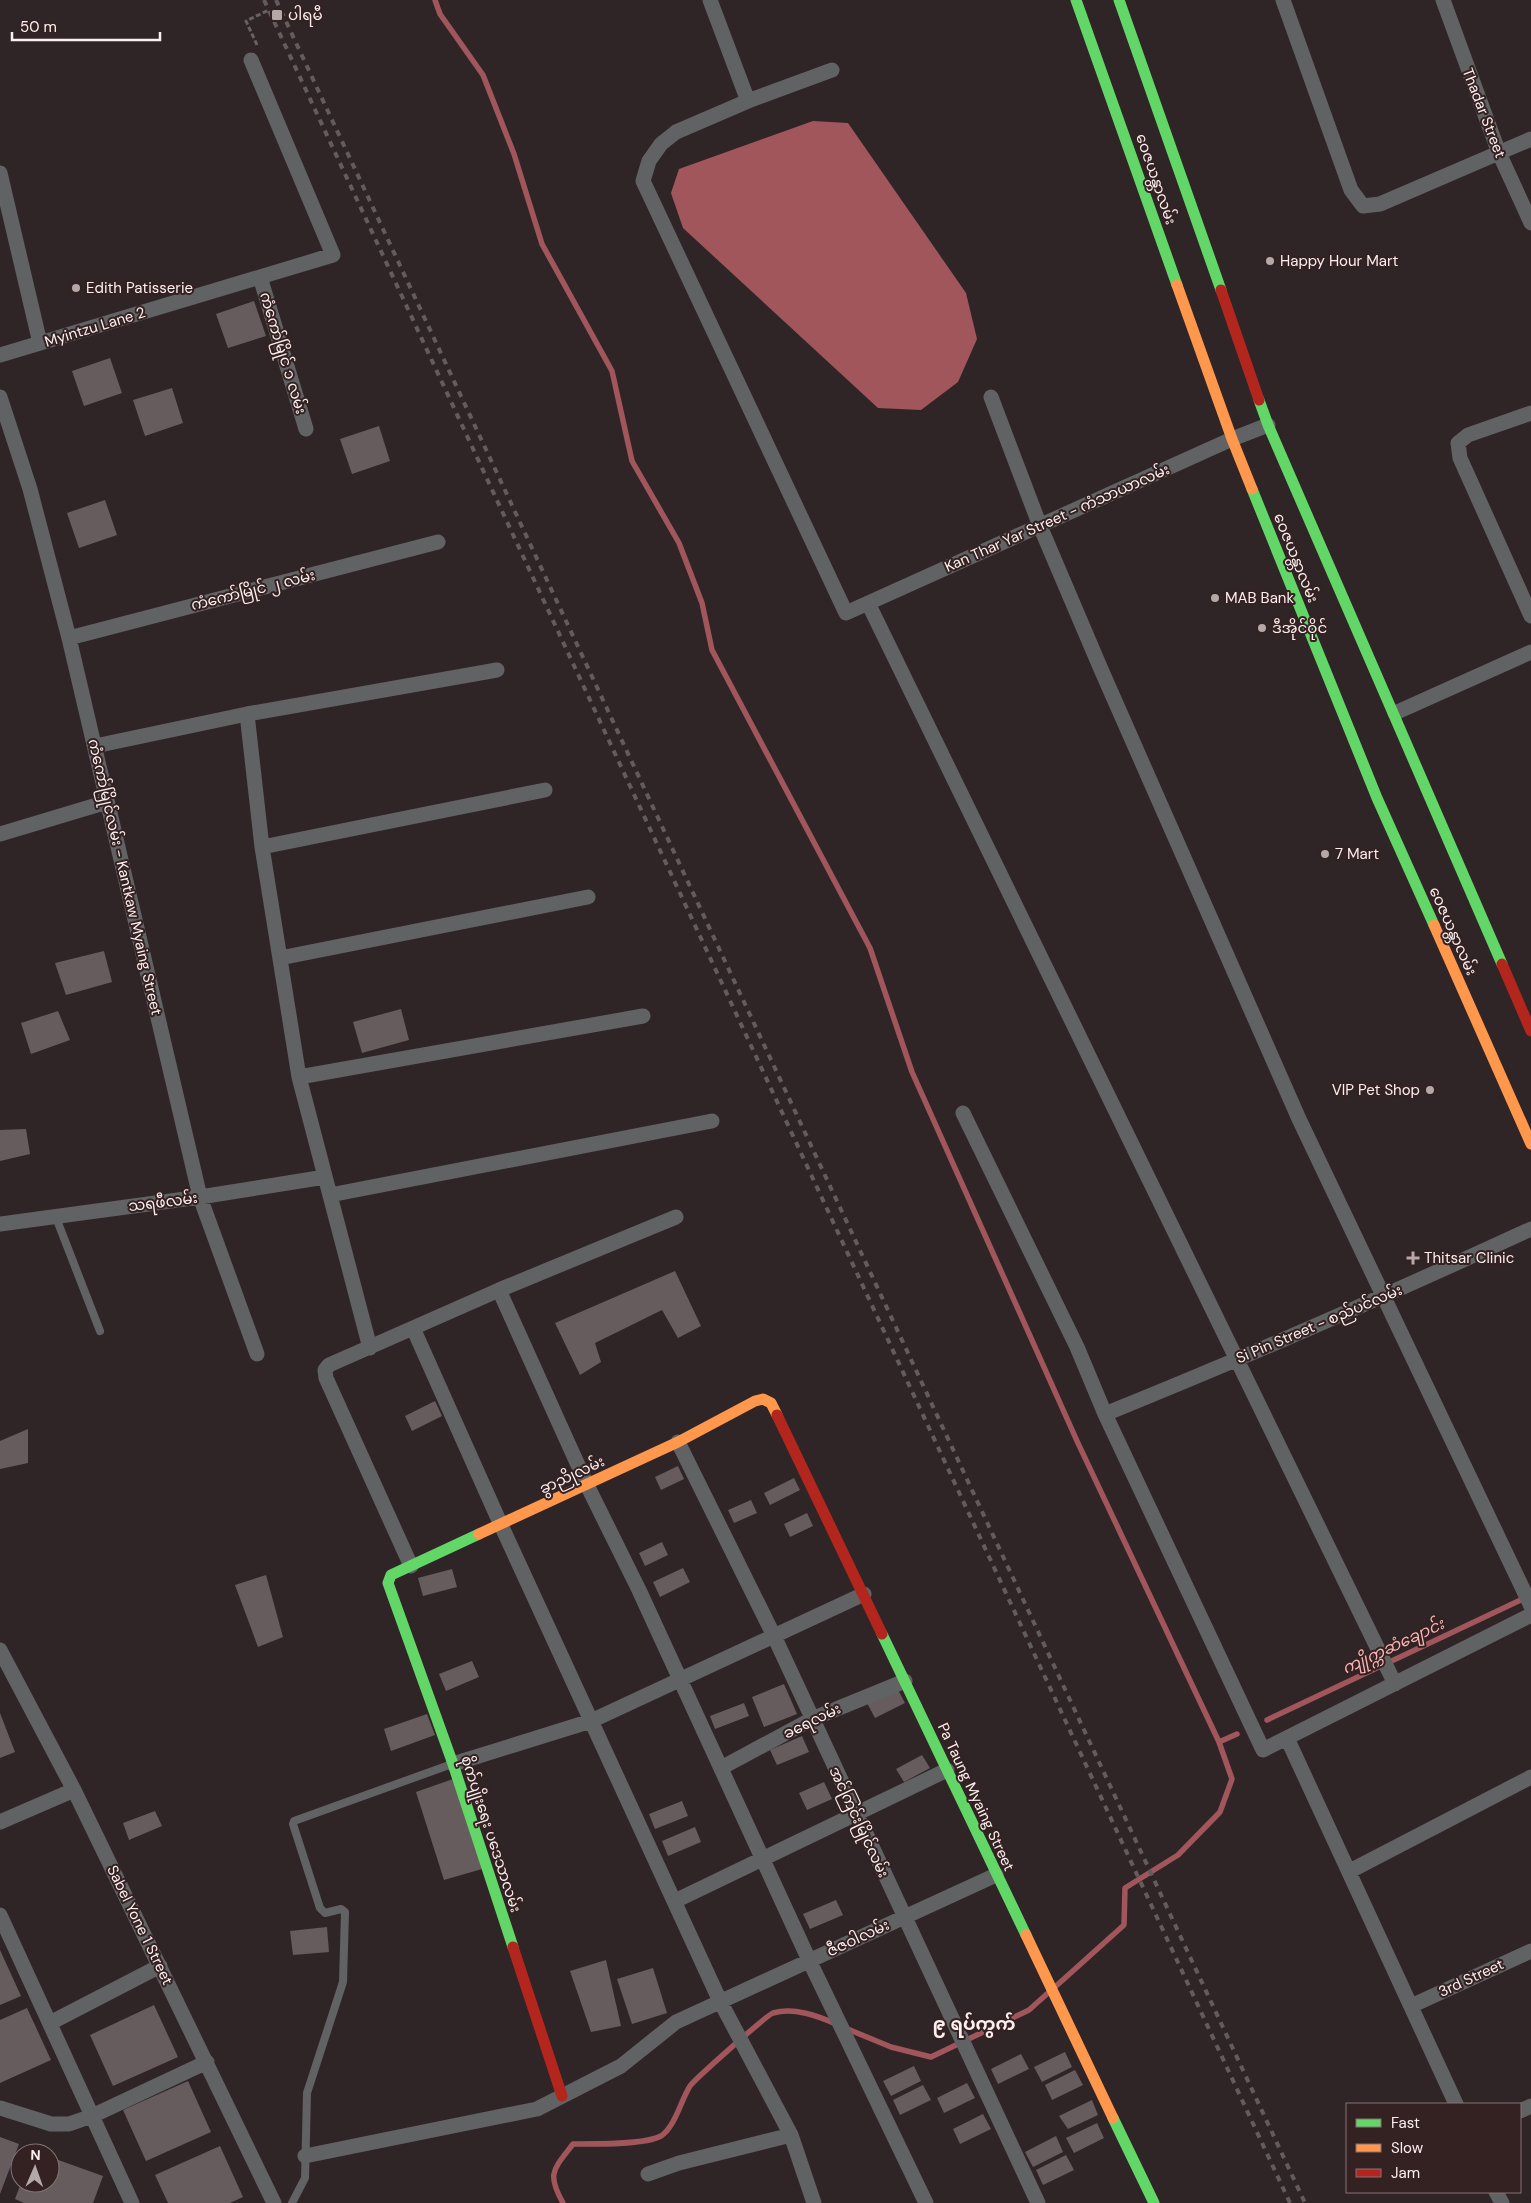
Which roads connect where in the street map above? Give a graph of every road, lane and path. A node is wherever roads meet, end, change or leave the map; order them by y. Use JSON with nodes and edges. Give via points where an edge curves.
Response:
{"nodes":[{"id":1,"x":710,"y":0,"type":"edge"},
{"id":2,"x":1076,"y":0,"type":"edge"},
{"id":3,"x":1119,"y":0,"type":"edge"},
{"id":4,"x":1283,"y":0,"type":"edge"},
{"id":5,"x":1443,"y":0,"type":"edge"},
{"id":6,"x":269,"y":10,"type":"dead end"},
{"id":7,"x":257,"y":46,"type":"dead end"},
{"id":8,"x":250,"y":60,"type":"dead end"},
{"id":9,"x":832,"y":70,"type":"dead end"},
{"id":10,"x":748,"y":101,"type":"junction"},
{"id":11,"x":1531,"y":140,"type":"edge"},
{"id":12,"x":1499,"y":153,"type":"junction"},
{"id":13,"x":0,"y":173,"type":"edge"},
{"id":14,"x":1531,"y":223,"type":"edge"},
{"id":15,"x":260,"y":277,"type":"junction"},
{"id":16,"x":40,"y":343,"type":"junction"},
{"id":17,"x":0,"y":355,"type":"edge"},
{"id":18,"x":0,"y":397,"type":"edge"},
{"id":19,"x":991,"y":397,"type":"dead end"},
{"id":20,"x":1531,"y":413,"type":"edge"},
{"id":21,"x":1268,"y":425,"type":"junction"},
{"id":22,"x":306,"y":429,"type":"dead end"},
{"id":23,"x":1232,"y":439,"type":"junction"},
{"id":24,"x":1040,"y":526,"type":"junction"},
{"id":25,"x":438,"y":542,"type":"dead end"},
{"id":26,"x":868,"y":603,"type":"junction"},
{"id":27,"x":1531,"y":616,"type":"edge"},
{"id":28,"x":69,"y":638,"type":"junction"},
{"id":29,"x":1531,"y":652,"type":"edge"},
{"id":30,"x":497,"y":670,"type":"dead end"},
{"id":31,"x":247,"y":714,"type":"junction"},
{"id":32,"x":1395,"y":714,"type":"junction"},
{"id":33,"x":96,"y":746,"type":"junction"},
{"id":34,"x":545,"y":790,"type":"dead end"},
{"id":35,"x":107,"y":802,"type":"junction"},
{"id":36,"x":0,"y":834,"type":"edge"},
{"id":37,"x":262,"y":847,"type":"junction"},
{"id":38,"x":588,"y":897,"type":"dead end"},
{"id":39,"x":280,"y":958,"type":"junction"},
{"id":40,"x":1527,"y":1012,"type":"edge"},
{"id":41,"x":643,"y":1016,"type":"dead end"},
{"id":42,"x":1531,"y":1031,"type":"edge"},
{"id":43,"x":299,"y":1077,"type":"junction"},
{"id":44,"x":964,"y":1113,"type":"dead end"},
{"id":45,"x":712,"y":1121,"type":"dead end"},
{"id":46,"x":1531,"y":1144,"type":"edge"},
{"id":47,"x":325,"y":1178,"type":"junction"},
{"id":48,"x":330,"y":1195,"type":"junction"},
{"id":49,"x":200,"y":1197,"type":"junction"},
{"id":50,"x":54,"y":1215,"type":"junction"},
{"id":51,"x":676,"y":1217,"type":"dead end"},
{"id":52,"x":0,"y":1224,"type":"edge"},
{"id":53,"x":1531,"y":1229,"type":"edge"},
{"id":54,"x":499,"y":1290,"type":"junction"},
{"id":55,"x":1384,"y":1297,"type":"junction"},
{"id":56,"x":413,"y":1328,"type":"junction"},
{"id":57,"x":100,"y":1331,"type":"dead end"},
{"id":58,"x":370,"y":1348,"type":"junction"},
{"id":59,"x":257,"y":1354,"type":"dead end"},
{"id":60,"x":1236,"y":1360,"type":"junction"},
{"id":61,"x":771,"y":1402,"type":"joint"},
{"id":62,"x":1105,"y":1414,"type":"junction"},
{"id":63,"x":678,"y":1442,"type":"junction"},
{"id":64,"x":587,"y":1485,"type":"junction"},
{"id":65,"x":501,"y":1525,"type":"junction"},
{"id":66,"x":411,"y":1566,"type":"junction"},
{"id":67,"x":388,"y":1582,"type":"joint"},
{"id":68,"x":864,"y":1594,"type":"junction"},
{"id":69,"x":1531,"y":1606,"type":"edge"},
{"id":70,"x":1531,"y":1615,"type":"edge"},
{"id":71,"x":774,"y":1636,"type":"junction"},
{"id":72,"x":0,"y":1650,"type":"edge"},
{"id":73,"x":680,"y":1680,"type":"junction"},
{"id":74,"x":905,"y":1681,"type":"junction"},
{"id":75,"x":1395,"y":1684,"type":"junction"},
{"id":76,"x":812,"y":1719,"type":"junction"},
{"id":77,"x":591,"y":1721,"type":"junction"},
{"id":78,"x":1287,"y":1738,"type":"junction"},
{"id":79,"x":453,"y":1764,"type":"junction"},
{"id":80,"x":721,"y":1768,"type":"junction"},
{"id":81,"x":947,"y":1770,"type":"junction"},
{"id":82,"x":1531,"y":1777,"type":"edge"},
{"id":83,"x":74,"y":1790,"type":"junction"},
{"id":84,"x":856,"y":1814,"type":"junction"},
{"id":85,"x":0,"y":1822,"type":"edge"},
{"id":86,"x":763,"y":1859,"type":"junction"},
{"id":87,"x":1350,"y":1871,"type":"junction"},
{"id":88,"x":996,"y":1875,"type":"junction"},
{"id":89,"x":675,"y":1902,"type":"junction"},
{"id":90,"x":903,"y":1916,"type":"junction"},
{"id":91,"x":1,"y":1921,"type":"edge"},
{"id":92,"x":1531,"y":1951,"type":"edge"},
{"id":93,"x":809,"y":1960,"type":"junction"},
{"id":94,"x":160,"y":1966,"type":"junction"},
{"id":95,"x":720,"y":2001,"type":"junction"},
{"id":96,"x":1411,"y":2006,"type":"junction"},
{"id":97,"x":50,"y":2023,"type":"junction"},
{"id":98,"x":207,"y":2062,"type":"junction"},
{"id":99,"x":562,"y":2096,"type":"junction"},
{"id":100,"x":1456,"y":2103,"type":"edge"},
{"id":101,"x":0,"y":2108,"type":"edge"},
{"id":102,"x":92,"y":2116,"type":"junction"},
{"id":103,"x":791,"y":2135,"type":"junction"},
{"id":104,"x":305,"y":2156,"type":"junction"},
{"id":105,"x":648,"y":2174,"type":"dead end"},
{"id":106,"x":132,"y":2203,"type":"edge"},
{"id":107,"x":274,"y":2203,"type":"edge"},
{"id":108,"x":292,"y":2203,"type":"edge"},
{"id":109,"x":814,"y":2203,"type":"edge"},
{"id":110,"x":926,"y":2203,"type":"edge"},
{"id":111,"x":1038,"y":2203,"type":"edge"},
{"id":112,"x":1154,"y":2203,"type":"edge"}],
"edges":[{"from":1,"to":10,"type":"street"},
{"from":2,"to":23,"type":"main road","name":"ဝေဇယန္တာလမ်း"},
{"from":3,"to":21,"type":"main road","name":"ဝေဇယန္တာလမ်း"},
{"from":4,"to":12,"type":"street","via":[[1350,190],[1363,206],[1380,204]]},
{"from":5,"to":12,"type":"street","name":"Thadar Street"},
{"from":6,"to":7,"type":"path","via":[[246,20]]},
{"from":8,"to":15,"type":"street","name":"Myintzu Lane 2","via":[[333,255]]},
{"from":9,"to":10,"type":"street"},
{"from":10,"to":26,"type":"street","name":"Kan Thar Yar Street - ကံသာယာလမ်း","via":[[676,132],[661,144],[649,161],[643,181],[846,612]]},
{"from":11,"to":12,"type":"street"},
{"from":12,"to":14,"type":"street","name":"Thadar Street"},
{"from":13,"to":16,"type":"street"},
{"from":15,"to":16,"type":"street","name":"Myintzu Lane 2"},
{"from":15,"to":22,"type":"street","name":"ကံကော်မြိုင် ၁ လမ်း"},
{"from":16,"to":17,"type":"street","name":"Myintzu Lane 2"},
{"from":18,"to":28,"type":"street","name":"ကံကော်မြိုင်လမ်း - Kantkaw Myaing Street","via":[[30,490]]},
{"from":19,"to":24,"type":"street"},
{"from":20,"to":27,"type":"street","via":[[1468,435],[1458,443],[1460,458]]},
{"from":21,"to":23,"type":"street","name":"Kan Thar Yar Street - ကံသာယာလမ်း"},
{"from":21,"to":32,"type":"main road","name":"ဝေဇယန္တာလမ်း"},
{"from":23,"to":24,"type":"street","name":"Kan Thar Yar Street - ကံသာယာလမ်း"},
{"from":23,"to":46,"type":"main road","name":"ဝေဇယန္တာလမ်း","via":[[1377,798]]},
{"from":24,"to":26,"type":"street","name":"Kan Thar Yar Street - ကံသာယာလမ်း"},
{"from":24,"to":55,"type":"street","via":[[1299,1119]]},
{"from":25,"to":28,"type":"street","name":"ကံကော်မြိုင် ၂ လမ်း"},
{"from":26,"to":60,"type":"street"},
{"from":28,"to":33,"type":"street","name":"ကံကော်မြိုင်လမ်း - Kantkaw Myaing Street"},
{"from":29,"to":32,"type":"street"},
{"from":30,"to":31,"type":"street"},
{"from":31,"to":33,"type":"street"},
{"from":31,"to":37,"type":"street"},
{"from":32,"to":40,"type":"main road","name":"ဝေဇယန္တာလမ်း"},
{"from":33,"to":35,"type":"street","name":"ကံကော်မြိုင်လမ်း - Kantkaw Myaing Street"},
{"from":34,"to":37,"type":"street"},
{"from":35,"to":36,"type":"street"},
{"from":35,"to":49,"type":"street","name":"ကံကော်မြိုင်လမ်း - Kantkaw Myaing Street"},
{"from":37,"to":39,"type":"street"},
{"from":38,"to":39,"type":"street"},
{"from":39,"to":43,"type":"street"},
{"from":40,"to":42,"type":"main road","name":"ဝေဇယန္တာလမ်း"},
{"from":41,"to":43,"type":"street"},
{"from":43,"to":47,"type":"street"},
{"from":44,"to":62,"type":"street","via":[[1077,1347]]},
{"from":45,"to":48,"type":"street"},
{"from":47,"to":48,"type":"street"},
{"from":47,"to":49,"type":"street","name":"သရဖီလမ်း"},
{"from":48,"to":58,"type":"street"},
{"from":49,"to":50,"type":"street","name":"သရဖီလမ်း"},
{"from":49,"to":59,"type":"street","name":"ကံကော်မြိုင်လမ်း - Kantkaw Myaing Street"},
{"from":50,"to":52,"type":"street","name":"သရဖီလမ်း"},
{"from":50,"to":57,"type":"lane"},
{"from":51,"to":54,"type":"street"},
{"from":53,"to":55,"type":"street","name":"Si Pin Street - စည်ပင်လမ်း"},
{"from":54,"to":56,"type":"street"},
{"from":54,"to":64,"type":"street"},
{"from":55,"to":60,"type":"street","name":"Si Pin Street - စည်ပင်လမ်း"},
{"from":55,"to":69,"type":"street"},
{"from":56,"to":58,"type":"street"},
{"from":56,"to":65,"type":"street"},
{"from":58,"to":66,"type":"street","via":[[329,1366],[325,1370],[326,1378]]},
{"from":60,"to":62,"type":"street","name":"Si Pin Street - စည်ပင်လမ်း"},
{"from":60,"to":75,"type":"street"},
{"from":61,"to":63,"type":"main road","name":"ခွာညိုလမ်း","via":[[763,1399],[754,1401]]},
{"from":61,"to":68,"type":"main road","name":"Pa Taung Myaing Street"},
{"from":62,"to":78,"type":"street","via":[[1263,1750]]},
{"from":63,"to":64,"type":"main road","name":"ခွာညိုလမ်း"},
{"from":63,"to":71,"type":"street","name":"အင်ကြင်းမြိုင်လမ်း"},
{"from":64,"to":65,"type":"main road","name":"ခွာညိုလမ်း"},
{"from":64,"to":73,"type":"street"},
{"from":65,"to":66,"type":"main road","name":"ခွာညိုလမ်း"},
{"from":65,"to":77,"type":"street"},
{"from":66,"to":67,"type":"main road","name":"ခွာညိုလမ်း","via":[[391,1575]]},
{"from":67,"to":79,"type":"main road","name":"စိုက်ပျိုးရေး ပဒေသာလမ်း"},
{"from":68,"to":71,"type":"street"},
{"from":68,"to":74,"type":"main road","name":"Pa Taung Myaing Street"},
{"from":70,"to":75,"type":"street"},
{"from":71,"to":73,"type":"street"},
{"from":71,"to":76,"type":"street","name":"အင်ကြင်းမြိုင်လမ်း"},
{"from":72,"to":83,"type":"street","name":"Sabel Yone 1 Street"},
{"from":73,"to":77,"type":"street"},
{"from":73,"to":80,"type":"street"},
{"from":74,"to":76,"type":"street","name":"ခရေလမ်း"},
{"from":74,"to":81,"type":"main road","name":"Pa Taung Myaing Street"},
{"from":75,"to":78,"type":"street"},
{"from":76,"to":80,"type":"street","name":"ခရေလမ်း"},
{"from":76,"to":84,"type":"street","name":"အင်ကြင်းမြိုင်လမ်း"},
{"from":77,"to":79,"type":"street"},
{"from":77,"to":89,"type":"street"},
{"from":78,"to":87,"type":"street"},
{"from":79,"to":99,"type":"main road","name":"စိုက်ပျိုးရေး ပဒေသာလမ်း"},
{"from":79,"to":104,"type":"lane","via":[[294,1821],[320,1908],[326,1912],[341,1909],[345,1912],[343,1982],[306,2094]]},
{"from":80,"to":86,"type":"street"},
{"from":81,"to":84,"type":"street"},
{"from":81,"to":88,"type":"main road","name":"Pa Taung Myaing Street"},
{"from":82,"to":87,"type":"street"},
{"from":83,"to":85,"type":"street"},
{"from":83,"to":94,"type":"street","name":"Sabel Yone 1 Street"},
{"from":84,"to":86,"type":"street"},
{"from":84,"to":90,"type":"street","name":"အင်ကြင်းမြိုင်လမ်း"},
{"from":86,"to":89,"type":"street"},
{"from":86,"to":93,"type":"street"},
{"from":87,"to":96,"type":"street"},
{"from":88,"to":90,"type":"street","name":"ဇီဇဝါလမ်း"},
{"from":88,"to":112,"type":"main road","name":"Pa Taung Myaing Street"},
{"from":89,"to":95,"type":"street"},
{"from":90,"to":93,"type":"street","name":"ဇီဇဝါလမ်း"},
{"from":90,"to":111,"type":"street","name":"အင်ကြင်းမြိုင်လမ်း"},
{"from":91,"to":97,"type":"street"},
{"from":92,"to":96,"type":"street","name":"3rd Street"},
{"from":93,"to":95,"type":"street","name":"ဇီဇဝါလမ်း"},
{"from":93,"to":110,"type":"street"},
{"from":94,"to":97,"type":"street"},
{"from":94,"to":98,"type":"street","name":"Sabel Yone 1 Street"},
{"from":95,"to":99,"type":"street","name":"ဇီဇဝါလမ်း","via":[[676,2022],[621,2066]]},
{"from":95,"to":103,"type":"street"},
{"from":96,"to":100,"type":"street"},
{"from":97,"to":102,"type":"street"},
{"from":98,"to":102,"type":"street"},
{"from":98,"to":107,"type":"street","name":"Sabel Yone 1 Street"},
{"from":99,"to":104,"type":"street","name":"ဇီဇဝါလမ်း","via":[[537,2109]]},
{"from":101,"to":102,"type":"street","via":[[51,2124],[69,2124]]},
{"from":102,"to":106,"type":"street"},
{"from":103,"to":105,"type":"street"},
{"from":103,"to":109,"type":"street"},
{"from":104,"to":108,"type":"lane","via":[[305,2178]]}]}
